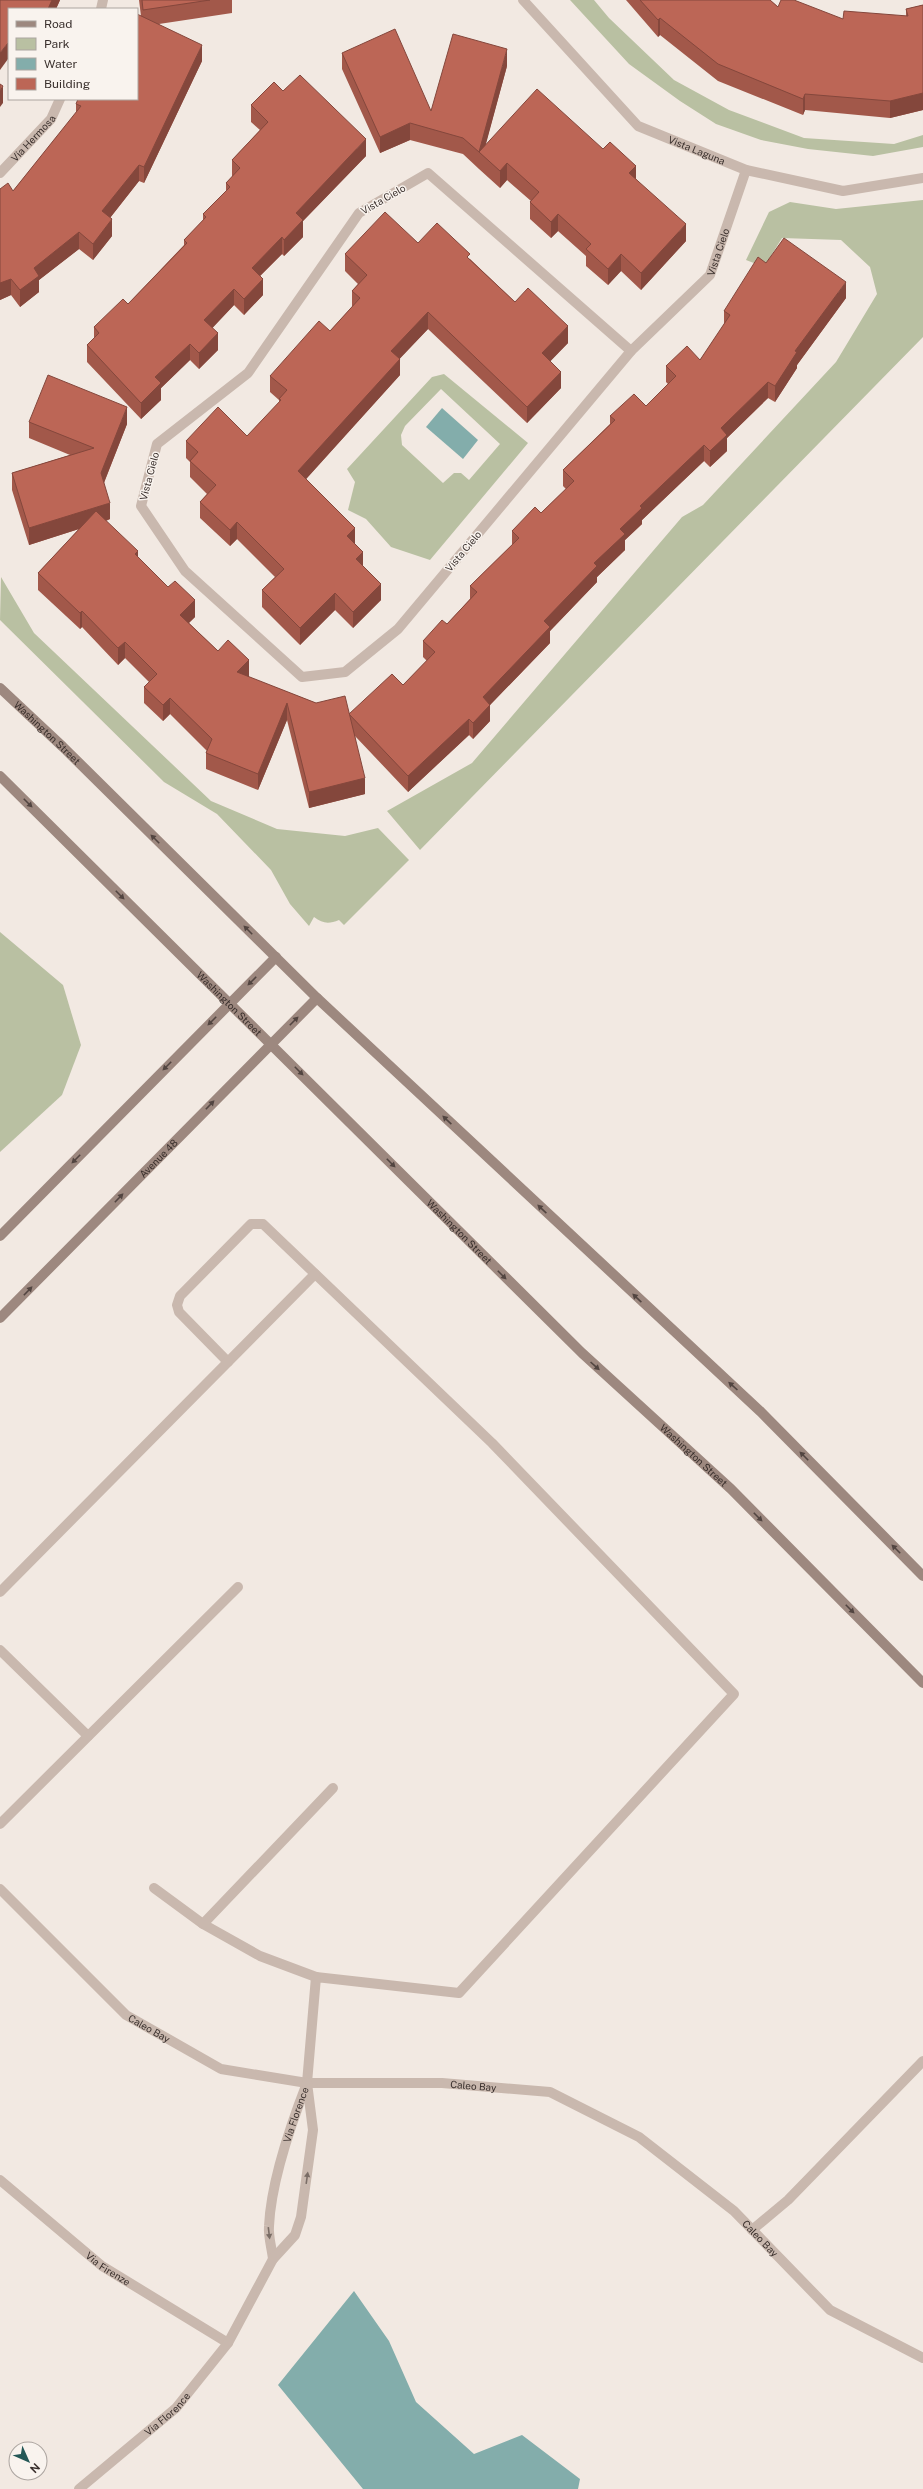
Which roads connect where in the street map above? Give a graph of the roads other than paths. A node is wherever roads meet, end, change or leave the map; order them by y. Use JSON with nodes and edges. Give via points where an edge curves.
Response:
{"nodes":[{"id":1,"x":523,"y":0,"type":"edge"},
{"id":2,"x":60,"y":100,"type":"edge"},
{"id":3,"x":746,"y":170,"type":"junction"},
{"id":4,"x":0,"y":173,"type":"edge"},
{"id":5,"x":923,"y":178,"type":"edge"},
{"id":6,"x":632,"y":351,"type":"junction"},
{"id":7,"x":0,"y":688,"type":"edge"},
{"id":8,"x":0,"y":776,"type":"edge"},
{"id":9,"x":276,"y":958,"type":"junction"},
{"id":10,"x":317,"y":998,"type":"junction"},
{"id":11,"x":229,"y":1004,"type":"junction"},
{"id":12,"x":271,"y":1044,"type":"junction"},
{"id":13,"x":0,"y":1236,"type":"edge"},
{"id":14,"x":315,"y":1274,"type":"junction"},
{"id":15,"x":0,"y":1318,"type":"edge"},
{"id":16,"x":228,"y":1362,"type":"junction"},
{"id":17,"x":923,"y":1576,"type":"edge"},
{"id":18,"x":238,"y":1587,"type":"dead end"},
{"id":19,"x":0,"y":1592,"type":"edge"},
{"id":20,"x":0,"y":1650,"type":"edge"},
{"id":21,"x":923,"y":1683,"type":"edge"},
{"id":22,"x":88,"y":1736,"type":"junction"},
{"id":23,"x":333,"y":1788,"type":"dead end"},
{"id":24,"x":0,"y":1824,"type":"edge"},
{"id":25,"x":154,"y":1888,"type":"dead end"},
{"id":26,"x":0,"y":1889,"type":"edge"},
{"id":27,"x":203,"y":1924,"type":"junction"},
{"id":28,"x":316,"y":1977,"type":"junction"},
{"id":29,"x":923,"y":2061,"type":"edge"},
{"id":30,"x":307,"y":2083,"type":"junction"},
{"id":31,"x":0,"y":2180,"type":"edge"},
{"id":32,"x":752,"y":2230,"type":"junction"},
{"id":33,"x":273,"y":2259,"type":"junction"},
{"id":34,"x":228,"y":2344,"type":"junction"},
{"id":35,"x":923,"y":2358,"type":"edge"},
{"id":36,"x":83,"y":2488,"type":"edge"}],
"edges":[{"from":1,"to":3,"type":"street","name":"Vista Laguna","via":[[638,126]]},
{"from":2,"to":4,"type":"street","name":"Via Hermosa","via":[[51,119]]},
{"from":3,"to":5,"type":"street","name":"Vista Laguna","via":[[844,191]]},
{"from":3,"to":6,"type":"street","name":"Vista Cielo","via":[[710,275]]},
{"from":6,"to":6,"type":"street","name":"Vista Cielo","via":[[398,629],[345,672],[302,677],[184,571],[141,506],[157,444],[248,374],[359,213],[428,173]]},
{"from":9,"to":7,"type":"main road","name":"Washington Street","one_way":true},
{"from":8,"to":11,"type":"main road","name":"Washington Street","one_way":true},
{"from":9,"to":10,"type":"main road","name":"Washington Street"},
{"from":9,"to":11,"type":"main road","one_way":true},
{"from":12,"to":10,"type":"main road","name":"Avenue 48","one_way":true},
{"from":17,"to":10,"type":"main road","name":"Washington Street","one_way":true,"via":[[761,1412]]},
{"from":11,"to":12,"type":"main road","name":"Washington Street"},
{"from":11,"to":13,"type":"main road","one_way":true},
{"from":15,"to":12,"type":"main road","name":"Avenue 48","one_way":true},
{"from":12,"to":21,"type":"main road","name":"Washington Street","one_way":true,"via":[[582,1353],[730,1489]]},
{"from":14,"to":16,"type":"street"},
{"from":14,"to":16,"type":"street","via":[[263,1224],[251,1224],[180,1296],[177,1305],[179,1312]]},
{"from":14,"to":28,"type":"street","via":[[492,1443],[734,1694],[459,1993]]},
{"from":16,"to":19,"type":"street"},
{"from":18,"to":22,"type":"street"},
{"from":20,"to":22,"type":"street"},
{"from":22,"to":24,"type":"street"},
{"from":23,"to":27,"type":"street"},
{"from":25,"to":27,"type":"street"},
{"from":26,"to":30,"type":"street","name":"Caleo Bay","via":[[126,2015],[220,2069]]},
{"from":27,"to":28,"type":"street","via":[[260,1956]]},
{"from":28,"to":30,"type":"street"},
{"from":29,"to":32,"type":"street","via":[[788,2200]]},
{"from":30,"to":32,"type":"street","name":"Caleo Bay","via":[[442,2083],[550,2092],[639,2137],[734,2211]]},
{"from":30,"to":33,"type":"street","name":"Via Florence","one_way":true,"via":[[289,2129],[272,2206],[268,2227]]},
{"from":33,"to":30,"type":"street","name":"Via Florence","one_way":true,"via":[[295,2235],[301,2217],[313,2130]]},
{"from":31,"to":34,"type":"street","name":"Via Firenze","via":[[102,2266]]},
{"from":32,"to":35,"type":"street","name":"Caleo Bay","via":[[830,2310]]},
{"from":33,"to":34,"type":"street","name":"Via Florence"},
{"from":34,"to":36,"type":"street","name":"Via Florence","via":[[176,2408]]}]}
